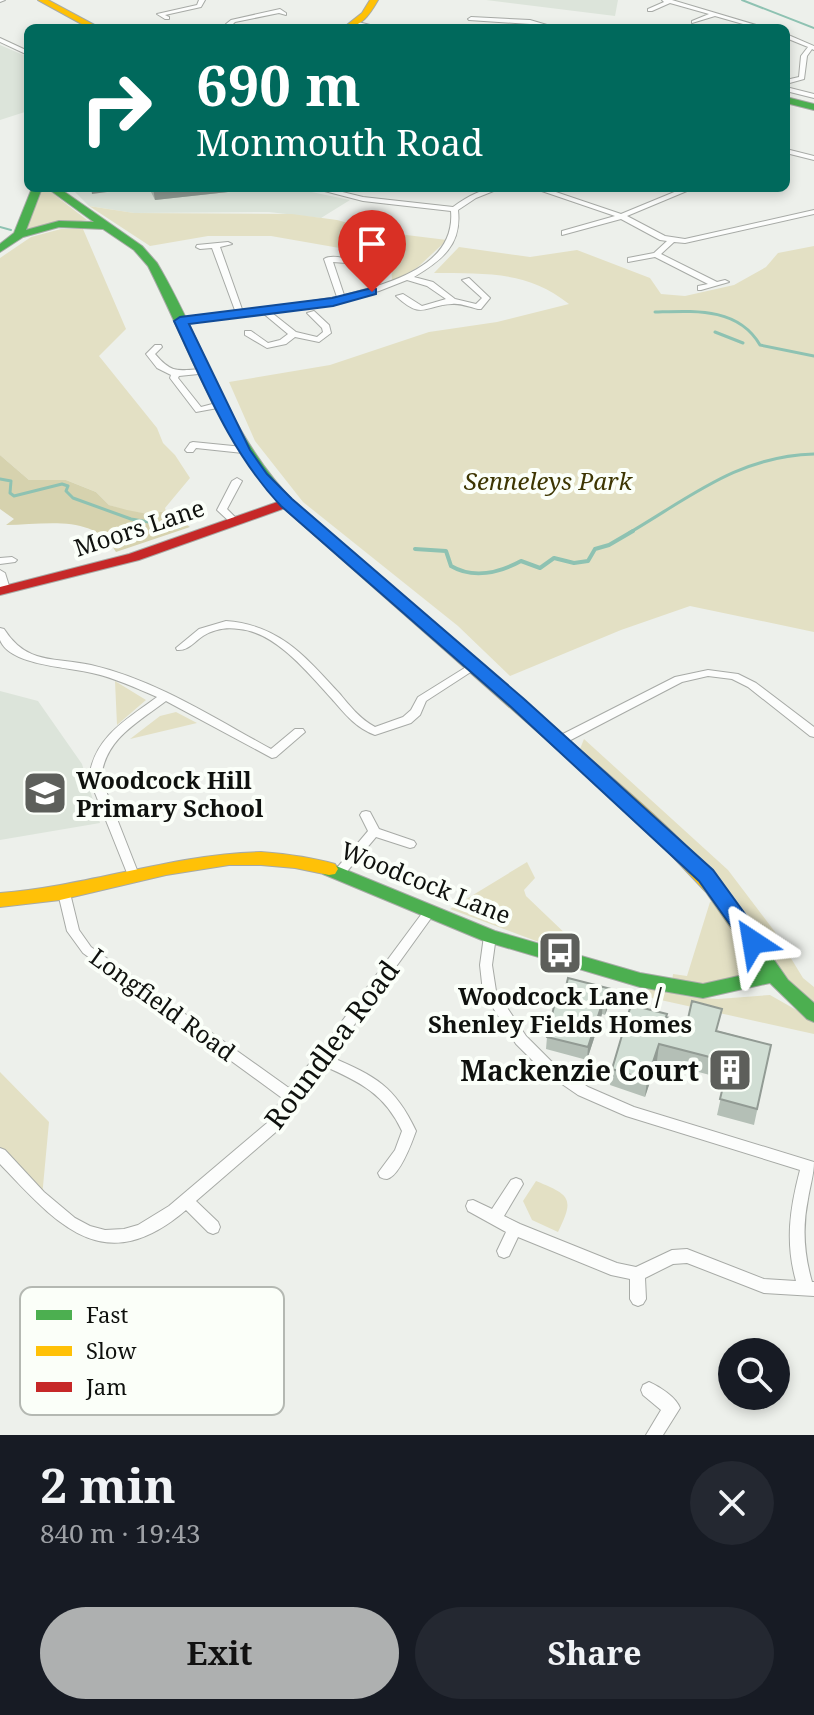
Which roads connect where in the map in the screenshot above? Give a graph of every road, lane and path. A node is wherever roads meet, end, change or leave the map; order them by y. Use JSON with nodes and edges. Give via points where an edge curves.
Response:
{"nodes":[{"id":1,"x":42,"y":0,"type":"edge"},
{"id":2,"x":202,"y":0,"type":"edge"},
{"id":3,"x":374,"y":0,"type":"edge"},
{"id":4,"x":667,"y":1,"type":"edge"},
{"id":5,"x":650,"y":10,"type":"dead end"},
{"id":6,"x":284,"y":14,"type":"dead end"},
{"id":7,"x":715,"y":14,"type":"junction"},
{"id":8,"x":167,"y":18,"type":"dead end"},
{"id":9,"x":471,"y":19,"type":"dead end"},
{"id":10,"x":694,"y":22,"type":"dead end"},
{"id":11,"x":88,"y":24,"type":"edge"},
{"id":12,"x":229,"y":24,"type":"edge"},
{"id":13,"x":353,"y":24,"type":"edge"},
{"id":14,"x":538,"y":24,"type":"edge"},
{"id":15,"x":749,"y":24,"type":"edge"},
{"id":16,"x":790,"y":38,"type":"edge"},
{"id":17,"x":0,"y":40,"type":"edge"},
{"id":18,"x":813,"y":48,"type":"edge"},
{"id":19,"x":24,"y":51,"type":"edge"},
{"id":20,"x":790,"y":81,"type":"edge"},
{"id":21,"x":790,"y":90,"type":"edge"},
{"id":22,"x":814,"y":96,"type":"edge"},
{"id":23,"x":790,"y":101,"type":"edge"},
{"id":24,"x":814,"y":107,"type":"edge"},
{"id":25,"x":814,"y":149,"type":"edge"},
{"id":26,"x":790,"y":152,"type":"edge"},
{"id":27,"x":795,"y":153,"type":"junction"},
{"id":28,"x":814,"y":158,"type":"edge"},
{"id":29,"x":35,"y":192,"type":"edge"},
{"id":30,"x":58,"y":192,"type":"edge"},
{"id":31,"x":334,"y":192,"type":"edge"},
{"id":32,"x":485,"y":192,"type":"edge"},
{"id":33,"x":549,"y":192,"type":"edge"},
{"id":34,"x":680,"y":192,"type":"edge"},
{"id":35,"x":454,"y":209,"type":"junction"},
{"id":36,"x":814,"y":212,"type":"edge"},
{"id":37,"x":621,"y":216,"type":"junction"},
{"id":38,"x":106,"y":227,"type":"junction"},
{"id":39,"x":565,"y":233,"type":"dead end"},
{"id":40,"x":19,"y":235,"type":"junction"},
{"id":41,"x":672,"y":240,"type":"junction"},
{"id":42,"x":228,"y":244,"type":"dead end"},
{"id":43,"x":215,"y":245,"type":"junction"},
{"id":44,"x":200,"y":247,"type":"dead end"},
{"id":45,"x":0,"y":249,"type":"edge"},
{"id":46,"x":656,"y":255,"type":"junction"},
{"id":47,"x":631,"y":260,"type":"dead end"},
{"id":48,"x":346,"y":261,"type":"dead end"},
{"id":49,"x":408,"y":278,"type":"junction"},
{"id":50,"x":466,"y":280,"type":"dead end"},
{"id":51,"x":725,"y":282,"type":"dead end"},
{"id":52,"x":715,"y":284,"type":"junction"},
{"id":53,"x":701,"y":288,"type":"dead end"},
{"id":54,"x":400,"y":296,"type":"dead end"},
{"id":55,"x":342,"y":300,"type":"junction"},
{"id":56,"x":453,"y":301,"type":"junction"},
{"id":57,"x":265,"y":311,"type":"junction"},
{"id":58,"x":311,"y":313,"type":"dead end"},
{"id":59,"x":240,"y":314,"type":"junction"},
{"id":60,"x":180,"y":321,"type":"junction"},
{"id":61,"x":248,"y":333,"type":"dead end"},
{"id":62,"x":293,"y":334,"type":"junction"},
{"id":63,"x":158,"y":347,"type":"dead end"},
{"id":64,"x":205,"y":371,"type":"junction"},
{"id":65,"x":175,"y":374,"type":"junction"},
{"id":66,"x":220,"y":405,"type":"junction"},
{"id":67,"x":190,"y":450,"type":"dead end"},
{"id":68,"x":243,"y":450,"type":"junction"},
{"id":69,"x":237,"y":481,"type":"dead end"},
{"id":70,"x":286,"y":503,"type":"junction"},
{"id":71,"x":234,"y":521,"type":"junction"},
{"id":72,"x":0,"y":573,"type":"edge"},
{"id":73,"x":3,"y":590,"type":"edge"},
{"id":74,"x":0,"y":631,"type":"edge"},
{"id":75,"x":181,"y":648,"type":"dead end"},
{"id":76,"x":475,"y":666,"type":"junction"},
{"id":77,"x":163,"y":698,"type":"junction"},
{"id":78,"x":299,"y":732,"type":"dead end"},
{"id":79,"x":814,"y":733,"type":"edge"},
{"id":80,"x":559,"y":741,"type":"junction"},
{"id":81,"x":366,"y":815,"type":"dead end"},
{"id":82,"x":374,"y":832,"type":"junction"},
{"id":83,"x":410,"y":844,"type":"dead end"},
{"id":84,"x":340,"y":872,"type":"junction"},
{"id":85,"x":133,"y":875,"type":"junction"},
{"id":86,"x":64,"y":893,"type":"junction"},
{"id":87,"x":0,"y":900,"type":"edge"},
{"id":88,"x":430,"y":911,"type":"junction"},
{"id":89,"x":490,"y":936,"type":"junction"},
{"id":90,"x":775,"y":975,"type":"junction"},
{"id":91,"x":814,"y":1014,"type":"edge"},
{"id":92,"x":322,"y":1059,"type":"junction"},
{"id":93,"x":290,"y":1096,"type":"junction"},
{"id":94,"x":0,"y":1154,"type":"edge"},
{"id":95,"x":811,"y":1167,"type":"edge"},
{"id":96,"x":385,"y":1173,"type":"dead end"},
{"id":97,"x":516,"y":1184,"type":"dead end"},
{"id":98,"x":186,"y":1200,"type":"junction"},
{"id":99,"x":473,"y":1206,"type":"dead end"},
{"id":100,"x":495,"y":1217,"type":"junction"},
{"id":101,"x":213,"y":1227,"type":"dead end"},
{"id":102,"x":515,"y":1229,"type":"junction"},
{"id":103,"x":504,"y":1251,"type":"dead end"},
{"id":104,"x":637,"y":1274,"type":"junction"},
{"id":105,"x":810,"y":1288,"type":"edge"},
{"id":106,"x":638,"y":1299,"type":"dead end"},
{"id":107,"x":649,"y":1390,"type":"dead end"},
{"id":108,"x":654,"y":1435,"type":"edge"}],
"edges":[{"from":1,"to":11,"type":"street"},
{"from":2,"to":8,"type":"street","via":[[199,6],[160,14]]},
{"from":3,"to":13,"type":"street"},
{"from":4,"to":5,"type":"street"},
{"from":4,"to":7,"type":"street"},
{"from":6,"to":12,"type":"street"},
{"from":7,"to":10,"type":"street"},
{"from":7,"to":15,"type":"street"},
{"from":9,"to":14,"type":"street"},
{"from":16,"to":18,"type":"street"},
{"from":17,"to":19,"type":"street"},
{"from":18,"to":20,"type":"street","via":[[804,56],[802,78]]},
{"from":21,"to":22,"type":"street"},
{"from":23,"to":24,"type":"street"},
{"from":25,"to":27,"type":"street"},
{"from":26,"to":27,"type":"street"},
{"from":27,"to":28,"type":"street"},
{"from":29,"to":40,"type":"street"},
{"from":30,"to":38,"type":"street"},
{"from":31,"to":35,"type":"street"},
{"from":32,"to":35,"type":"street"},
{"from":33,"to":37,"type":"street"},
{"from":34,"to":37,"type":"street"},
{"from":35,"to":49,"type":"street","via":[[450,244]]},
{"from":36,"to":41,"type":"street","via":[[703,239]]},
{"from":37,"to":39,"type":"street"},
{"from":37,"to":41,"type":"street"},
{"from":38,"to":40,"type":"street","via":[[59,224]]},
{"from":38,"to":60,"type":"street","via":[[153,265]]},
{"from":40,"to":45,"type":"street"},
{"from":41,"to":46,"type":"street"},
{"from":42,"to":43,"type":"street"},
{"from":43,"to":44,"type":"street"},
{"from":43,"to":59,"type":"street"},
{"from":46,"to":47,"type":"street"},
{"from":46,"to":52,"type":"street"},
{"from":48,"to":55,"type":"street","via":[[328,259]]},
{"from":49,"to":55,"type":"street"},
{"from":49,"to":56,"type":"street","via":[[430,284]]},
{"from":50,"to":56,"type":"street","via":[[482,292],[483,303],[478,307]]},
{"from":51,"to":52,"type":"street"},
{"from":52,"to":53,"type":"street"},
{"from":54,"to":56,"type":"street","via":[[416,308]]},
{"from":55,"to":57,"type":"street"},
{"from":57,"to":59,"type":"street"},
{"from":57,"to":62,"type":"street"},
{"from":58,"to":62,"type":"street","via":[[327,333],[319,340]]},
{"from":59,"to":60,"type":"street"},
{"from":60,"to":64,"type":"street"},
{"from":61,"to":62,"type":"street","via":[[267,346]]},
{"from":63,"to":65,"type":"street","via":[[150,354]]},
{"from":64,"to":65,"type":"street"},
{"from":64,"to":66,"type":"street"},
{"from":65,"to":66,"type":"street","via":[[199,410]]},
{"from":66,"to":68,"type":"street"},
{"from":67,"to":68,"type":"street","via":[[193,445]]},
{"from":68,"to":70,"type":"street"},
{"from":69,"to":71,"type":"street","via":[[222,510]]},
{"from":70,"to":71,"type":"street","name":"Moors Lane"},
{"from":70,"to":76,"type":"street"},
{"from":71,"to":73,"type":"street","name":"Moors Lane","via":[[134,557]]},
{"from":72,"to":73,"type":"street","name":"Moors Lane"},
{"from":74,"to":77,"type":"street","via":[[12,651],[114,675]]},
{"from":75,"to":76,"type":"street","via":[[222,625],[265,631],[310,669],[356,720],[375,731],[407,720],[422,699]]},
{"from":76,"to":80,"type":"street"},
{"from":77,"to":78,"type":"street","via":[[272,754]]},
{"from":77,"to":85,"type":"street","via":[[114,736],[95,763],[95,778]]},
{"from":79,"to":80,"type":"street","via":[[752,685],[708,673],[679,679]]},
{"from":80,"to":90,"type":"street","via":[[706,876]]},
{"from":81,"to":82,"type":"street"},
{"from":82,"to":83,"type":"street"},
{"from":82,"to":84,"type":"street"},
{"from":84,"to":85,"type":"street","name":"Woodcock Lane","via":[[294,859],[258,857],[178,864]]},
{"from":84,"to":88,"type":"street","name":"Woodcock Lane"},
{"from":85,"to":86,"type":"street","name":"Woodcock Lane"},
{"from":86,"to":87,"type":"street","name":"Woodcock Lane"},
{"from":86,"to":93,"type":"street","name":"Longfield Road","via":[[73,931],[96,958]]},
{"from":88,"to":89,"type":"street","name":"Woodcock Lane"},
{"from":88,"to":92,"type":"street","name":"Roundlea Road"},
{"from":89,"to":90,"type":"street","name":"Woodcock Lane","via":[[640,980],[703,991]]},
{"from":89,"to":95,"type":"street","via":[[490,992],[521,1040],[548,1067],[583,1091],[631,1112]]},
{"from":90,"to":91,"type":"street","via":[[791,999]]},
{"from":92,"to":93,"type":"street","name":"Roundlea Road"},
{"from":92,"to":96,"type":"street","via":[[374,1082],[401,1111],[409,1131]]},
{"from":93,"to":98,"type":"street","name":"Roundlea Road","via":[[272,1127]]},
{"from":94,"to":98,"type":"street","name":"Roundlea Road","via":[[68,1222],[91,1232],[127,1236]]},
{"from":95,"to":105,"type":"street","via":[[795,1222],[796,1258]]},
{"from":97,"to":100,"type":"street"},
{"from":98,"to":101,"type":"street"},
{"from":99,"to":100,"type":"street"},
{"from":100,"to":102,"type":"street"},
{"from":102,"to":103,"type":"street"},
{"from":102,"to":104,"type":"street"},
{"from":104,"to":105,"type":"street","via":[[672,1257],[687,1256],[764,1286]]},
{"from":104,"to":106,"type":"street"},
{"from":107,"to":108,"type":"street","via":[[672,1408]]}]}
